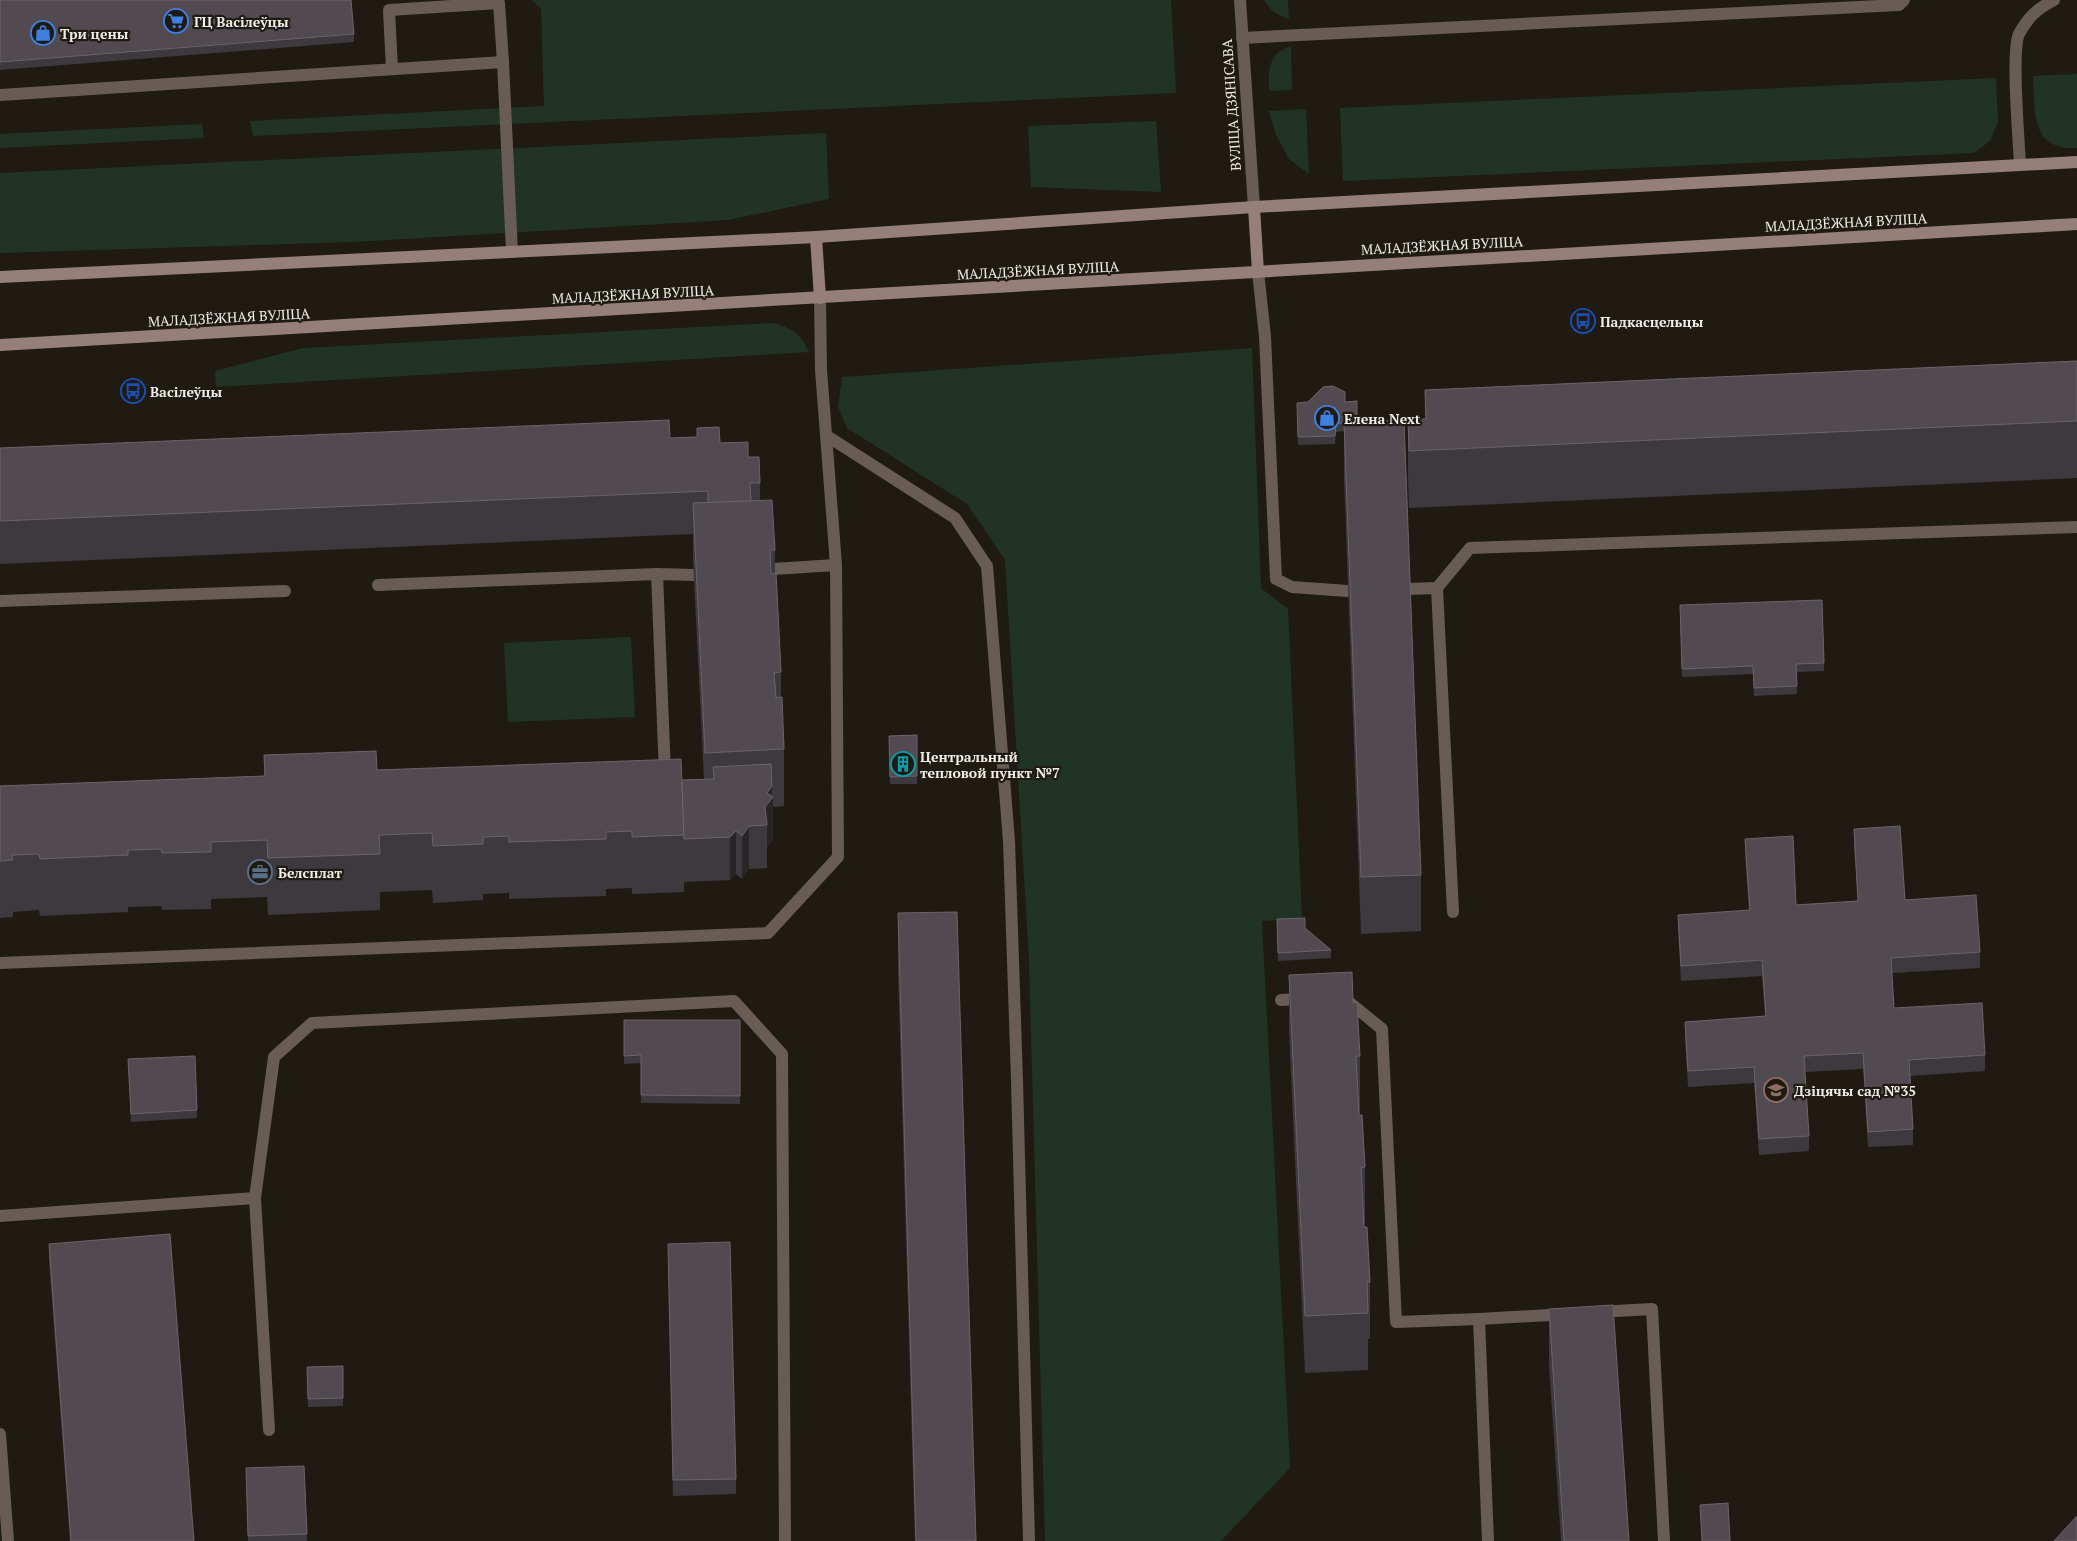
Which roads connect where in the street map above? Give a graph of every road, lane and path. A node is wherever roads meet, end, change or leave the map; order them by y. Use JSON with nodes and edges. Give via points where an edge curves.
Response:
{"nodes":[{"id":1,"x":1240,"y":0,"type":"edge"},
{"id":2,"x":1904,"y":0,"type":"edge"},
{"id":3,"x":2054,"y":0,"type":"edge"},
{"id":4,"x":1242,"y":38,"type":"junction"},
{"id":5,"x":503,"y":62,"type":"junction"},
{"id":6,"x":392,"y":69,"type":"junction"},
{"id":7,"x":0,"y":95,"type":"edge"},
{"id":8,"x":2077,"y":162,"type":"edge"},
{"id":9,"x":2020,"y":165,"type":"junction"},
{"id":10,"x":1254,"y":207,"type":"junction"},
{"id":11,"x":2077,"y":224,"type":"edge"},
{"id":12,"x":816,"y":237,"type":"junction"},
{"id":13,"x":512,"y":252,"type":"junction"},
{"id":14,"x":1258,"y":272,"type":"junction"},
{"id":15,"x":0,"y":276,"type":"edge"},
{"id":16,"x":820,"y":298,"type":"junction"},
{"id":17,"x":0,"y":345,"type":"edge"},
{"id":18,"x":827,"y":436,"type":"junction"},
{"id":19,"x":2077,"y":527,"type":"edge"},
{"id":20,"x":836,"y":565,"type":"junction"},
{"id":21,"x":773,"y":569,"type":"edge"},
{"id":22,"x":657,"y":574,"type":"junction"},
{"id":23,"x":694,"y":575,"type":"edge"},
{"id":24,"x":378,"y":585,"type":"dead end"},
{"id":25,"x":1437,"y":588,"type":"junction"},
{"id":26,"x":1408,"y":589,"type":"edge"},
{"id":27,"x":285,"y":591,"type":"dead end"},
{"id":28,"x":1347,"y":591,"type":"edge"},
{"id":29,"x":0,"y":602,"type":"edge"},
{"id":30,"x":656,"y":774,"type":"edge"},
{"id":31,"x":1453,"y":912,"type":"dead end"},
{"id":32,"x":0,"y":963,"type":"edge"},
{"id":33,"x":1334,"y":997,"type":"edge"},
{"id":34,"x":1316,"y":998,"type":"edge"},
{"id":35,"x":1281,"y":1000,"type":"dead end"},
{"id":36,"x":254,"y":1198,"type":"junction"},
{"id":37,"x":0,"y":1216,"type":"edge"},
{"id":38,"x":1479,"y":1319,"type":"junction"},
{"id":39,"x":269,"y":1430,"type":"dead end"},
{"id":40,"x":0,"y":1434,"type":"edge"},
{"id":41,"x":8,"y":1541,"type":"edge"},
{"id":42,"x":785,"y":1541,"type":"edge"},
{"id":43,"x":1029,"y":1541,"type":"edge"},
{"id":44,"x":1488,"y":1541,"type":"edge"},
{"id":45,"x":1664,"y":1541,"type":"edge"}],
"edges":[{"from":1,"to":4,"type":"street","name":"ВУЛІЦА ДЗЯНІСАВА"},
{"from":2,"to":4,"type":"street","via":[[1899,5]]},
{"from":3,"to":9,"type":"street","via":[[2034,10],[2017,36]]},
{"from":4,"to":10,"type":"street","name":"ВУЛІЦА ДЗЯНІСАВА"},
{"from":5,"to":6,"type":"street"},
{"from":5,"to":6,"type":"street","via":[[499,3],[389,10]]},
{"from":5,"to":13,"type":"street"},
{"from":6,"to":7,"type":"street"},
{"from":8,"to":9,"type":"main road"},
{"from":9,"to":10,"type":"main road"},
{"from":10,"to":12,"type":"main road"},
{"from":10,"to":14,"type":"main road"},
{"from":11,"to":14,"type":"main road","name":"МАЛАДЗЁЖНАЯ ВУЛІЦА"},
{"from":12,"to":13,"type":"main road"},
{"from":12,"to":16,"type":"main road"},
{"from":13,"to":15,"type":"main road"},
{"from":14,"to":16,"type":"main road","name":"МАЛАДЗЁЖНАЯ ВУЛІЦА"},
{"from":14,"to":28,"type":"street","via":[[1265,336],[1276,579],[1292,587]]},
{"from":16,"to":17,"type":"main road","name":"МАЛАДЗЁЖНАЯ ВУЛІЦА"},
{"from":16,"to":18,"type":"street","via":[[821,370]]},
{"from":18,"to":20,"type":"street"},
{"from":18,"to":43,"type":"street","via":[[955,518],[987,566],[1009,841]]},
{"from":19,"to":25,"type":"street","via":[[1470,548]]},
{"from":20,"to":21,"type":"street"},
{"from":20,"to":32,"type":"street","via":[[838,857],[768,933]]},
{"from":22,"to":23,"type":"street"},
{"from":22,"to":24,"type":"street"},
{"from":22,"to":30,"type":"street","via":[[666,774]]},
{"from":25,"to":26,"type":"street"},
{"from":25,"to":31,"type":"street"},
{"from":27,"to":29,"type":"street"},
{"from":33,"to":38,"type":"street","via":[[1342,997],[1382,1029],[1396,1322]]},
{"from":34,"to":35,"type":"street"},
{"from":36,"to":37,"type":"street"},
{"from":36,"to":39,"type":"street"},
{"from":36,"to":42,"type":"street","via":[[274,1057],[312,1024],[734,1001],[782,1054]]},
{"from":38,"to":44,"type":"street"},
{"from":38,"to":45,"type":"street","via":[[1652,1309]]},
{"from":40,"to":41,"type":"street"}]}
